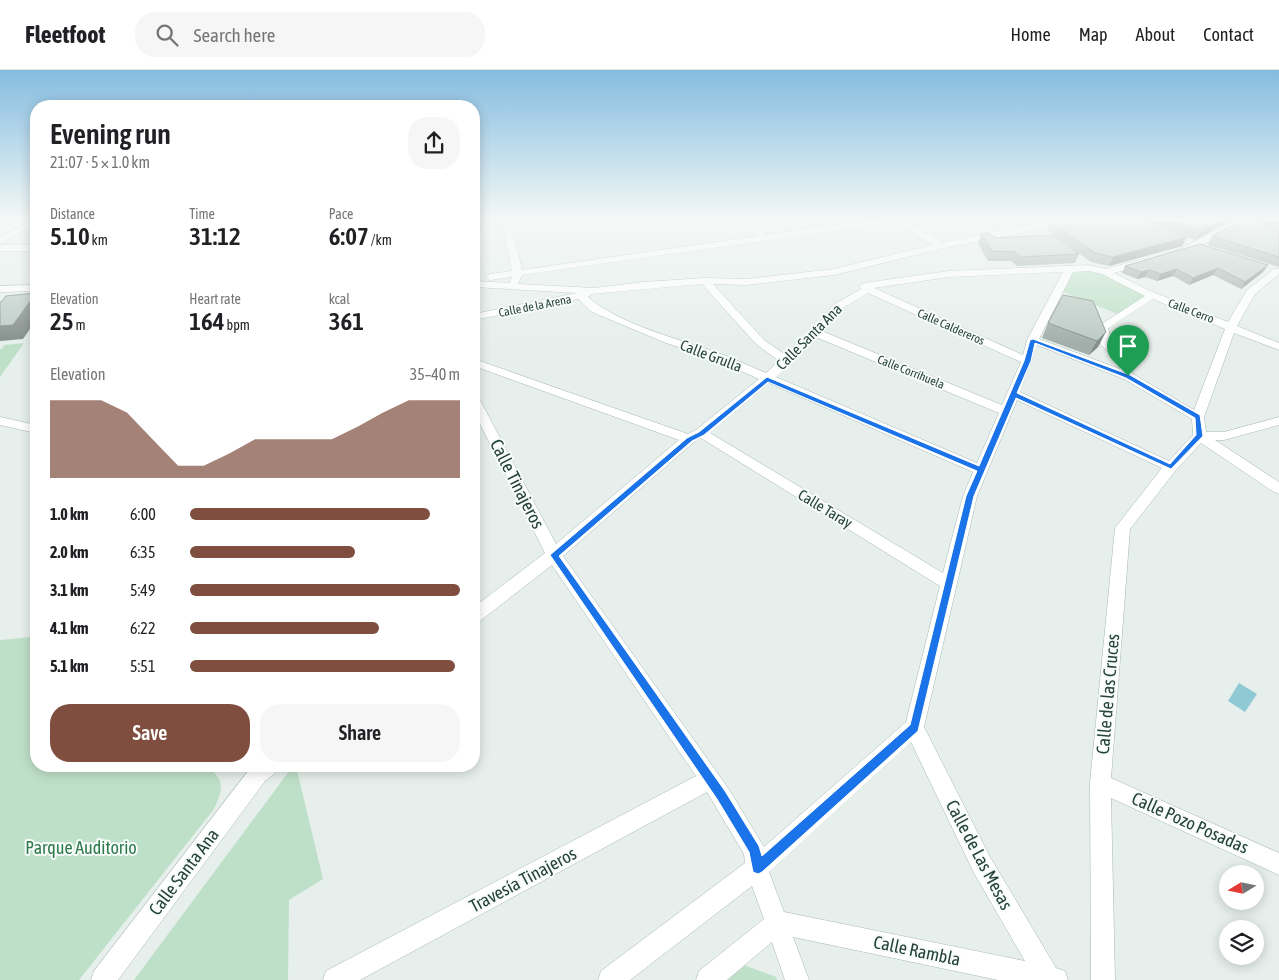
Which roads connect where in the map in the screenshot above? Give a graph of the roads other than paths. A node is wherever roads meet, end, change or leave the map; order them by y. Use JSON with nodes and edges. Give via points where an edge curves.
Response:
{"nodes":[{"id":1,"x":515,"y":260,"type":"edge"},
{"id":2,"x":608,"y":260,"type":"edge"},
{"id":3,"x":881,"y":260,"type":"edge"},
{"id":4,"x":1079,"y":260,"type":"edge"},
{"id":5,"x":1148,"y":260,"type":"edge"},
{"id":6,"x":1089,"y":268,"type":"junction"},
{"id":7,"x":1069,"y":269,"type":"junction"},
{"id":8,"x":1274,"y":270,"type":"edge"},
{"id":9,"x":834,"y":272,"type":"junction"},
{"id":10,"x":1105,"y":272,"type":"junction"},
{"id":11,"x":518,"y":274,"type":"junction"},
{"id":12,"x":480,"y":277,"type":"edge"},
{"id":13,"x":705,"y":281,"type":"junction"},
{"id":14,"x":480,"y":284,"type":"edge"},
{"id":15,"x":513,"y":285,"type":"junction"},
{"id":16,"x":863,"y":286,"type":"junction"},
{"id":17,"x":30,"y":288,"type":"edge"},
{"id":18,"x":0,"y":289,"type":"edge"},
{"id":19,"x":594,"y":291,"type":"junction"},
{"id":20,"x":1153,"y":295,"type":"junction"},
{"id":21,"x":582,"y":297,"type":"junction"},
{"id":22,"x":480,"y":316,"type":"edge"},
{"id":23,"x":1231,"y":326,"type":"junction"},
{"id":24,"x":817,"y":332,"type":"junction"},
{"id":25,"x":1033,"y":340,"type":"junction"},
{"id":26,"x":1279,"y":347,"type":"edge"},
{"id":27,"x":786,"y":361,"type":"junction"},
{"id":28,"x":1027,"y":361,"type":"junction"},
{"id":29,"x":480,"y":364,"type":"edge"},
{"id":30,"x":1128,"y":376,"type":"junction"},
{"id":31,"x":767,"y":379,"type":"junction"},
{"id":32,"x":1014,"y":394,"type":"junction"},
{"id":33,"x":1006,"y":411,"type":"junction"},
{"id":34,"x":480,"y":412,"type":"edge"},
{"id":35,"x":1198,"y":417,"type":"junction"},
{"id":36,"x":0,"y":421,"type":"edge"},
{"id":37,"x":1279,"y":421,"type":"edge"},
{"id":38,"x":30,"y":428,"type":"edge"},
{"id":39,"x":695,"y":436,"type":"junction"},
{"id":40,"x":1200,"y":436,"type":"junction"},
{"id":41,"x":1171,"y":467,"type":"junction"},
{"id":42,"x":982,"y":470,"type":"junction"},
{"id":43,"x":1279,"y":489,"type":"edge"},
{"id":44,"x":554,"y":555,"type":"junction"},
{"id":45,"x":949,"y":584,"type":"junction"},
{"id":46,"x":480,"y":611,"type":"edge"},
{"id":47,"x":914,"y":727,"type":"junction"},
{"id":48,"x":256,"y":772,"type":"edge"},
{"id":49,"x":710,"y":780,"type":"junction"},
{"id":50,"x":1100,"y":783,"type":"junction"},
{"id":51,"x":1279,"y":864,"type":"edge"},
{"id":52,"x":758,"y":868,"type":"junction"},
{"id":53,"x":778,"y":922,"type":"junction"},
{"id":54,"x":103,"y":980,"type":"edge"},
{"id":55,"x":335,"y":980,"type":"edge"},
{"id":56,"x":610,"y":980,"type":"edge"},
{"id":57,"x":708,"y":980,"type":"edge"},
{"id":58,"x":797,"y":980,"type":"edge"},
{"id":59,"x":1053,"y":980,"type":"edge"},
{"id":60,"x":1102,"y":980,"type":"edge"}],
"edges":[{"from":1,"to":11,"type":"street"},
{"from":2,"to":11,"type":"street"},
{"from":3,"to":9,"type":"street"},
{"from":4,"to":6,"type":"street"},
{"from":5,"to":10,"type":"street"},
{"from":6,"to":7,"type":"street","name":"Calle Santa Ana"},
{"from":6,"to":10,"type":"street","name":"Calle Cerro"},
{"from":7,"to":16,"type":"street","name":"Calle Santa Ana","via":[[949,274]]},
{"from":7,"to":25,"type":"street","via":[[1058,298]]},
{"from":8,"to":23,"type":"street","via":[[1251,292]]},
{"from":9,"to":13,"type":"street","via":[[746,282]]},
{"from":9,"to":16,"type":"street","name":"Calle Caldereros"},
{"from":10,"to":20,"type":"street","name":"Calle Cerro"},
{"from":11,"to":12,"type":"street"},
{"from":11,"to":15,"type":"street"},
{"from":13,"to":19,"type":"street"},
{"from":13,"to":27,"type":"street","via":[[760,342]]},
{"from":14,"to":15,"type":"street"},
{"from":15,"to":19,"type":"street"},
{"from":16,"to":24,"type":"street","name":"Calle Santa Ana","via":[[837,307]]},
{"from":16,"to":28,"type":"street","name":"Calle Caldereros"},
{"from":17,"to":18,"type":"street"},
{"from":19,"to":21,"type":"street","name":"Calle de la Arena"},
{"from":20,"to":23,"type":"street","name":"Calle Cerro"},
{"from":20,"to":30,"type":"street","via":[[1108,318],[1102,327],[1107,345],[1122,361]]},
{"from":21,"to":22,"type":"street","name":"Calle de la Arena"},
{"from":21,"to":31,"type":"street","name":"Calle Grulla","via":[[596,310]]},
{"from":23,"to":26,"type":"street","name":"Calle Cerro"},
{"from":23,"to":35,"type":"street"},
{"from":24,"to":27,"type":"street","name":"Calle Santa Ana"},
{"from":24,"to":33,"type":"street","name":"Calle Corrihuela"},
{"from":25,"to":28,"type":"street"},
{"from":25,"to":30,"type":"street"},
{"from":27,"to":31,"type":"street","name":"Calle Santa Ana"},
{"from":28,"to":32,"type":"street"},
{"from":29,"to":39,"type":"street","name":"Calle Taray"},
{"from":30,"to":35,"type":"street"},
{"from":31,"to":39,"type":"street","name":"Calle Santa Ana"},
{"from":31,"to":42,"type":"street","name":"Calle Grulla"},
{"from":32,"to":33,"type":"street"},
{"from":32,"to":41,"type":"street"},
{"from":33,"to":42,"type":"street"},
{"from":34,"to":44,"type":"street","name":"Calle Tinajeros"},
{"from":35,"to":40,"type":"street"},
{"from":36,"to":38,"type":"street"},
{"from":37,"to":40,"type":"street","via":[[1224,436]]},
{"from":39,"to":44,"type":"street","name":"Calle Santa Ana"},
{"from":39,"to":45,"type":"street","name":"Calle Taray"},
{"from":40,"to":41,"type":"street","name":"Calle de las Cruces"},
{"from":40,"to":43,"type":"street"},
{"from":41,"to":50,"type":"street","name":"Calle de las Cruces","via":[[1123,528]]},
{"from":42,"to":45,"type":"street","via":[[970,496]]},
{"from":44,"to":46,"type":"street","name":"Calle Santa Ana"},
{"from":44,"to":49,"type":"street","name":"Calle Tinajeros"},
{"from":45,"to":47,"type":"street"},
{"from":47,"to":52,"type":"street"},
{"from":47,"to":59,"type":"street","name":"Calle de Las Mesas","via":[[982,865]]},
{"from":48,"to":54,"type":"street","name":"Calle Santa Ana"},
{"from":49,"to":52,"type":"street","name":"Calle Tinajeros","via":[[755,850]]},
{"from":49,"to":55,"type":"street","name":"Travesía Tinajeros"},
{"from":50,"to":51,"type":"street","name":"Calle Pozo Posadas"},
{"from":50,"to":60,"type":"street","name":"Calle de las Cruces"},
{"from":52,"to":53,"type":"street","name":"Calle Tinajeros"},
{"from":52,"to":56,"type":"street"},
{"from":53,"to":57,"type":"street"},
{"from":53,"to":58,"type":"street","name":"Calle Tinajeros"},
{"from":53,"to":59,"type":"street","name":"Calle Rambla"}]}
